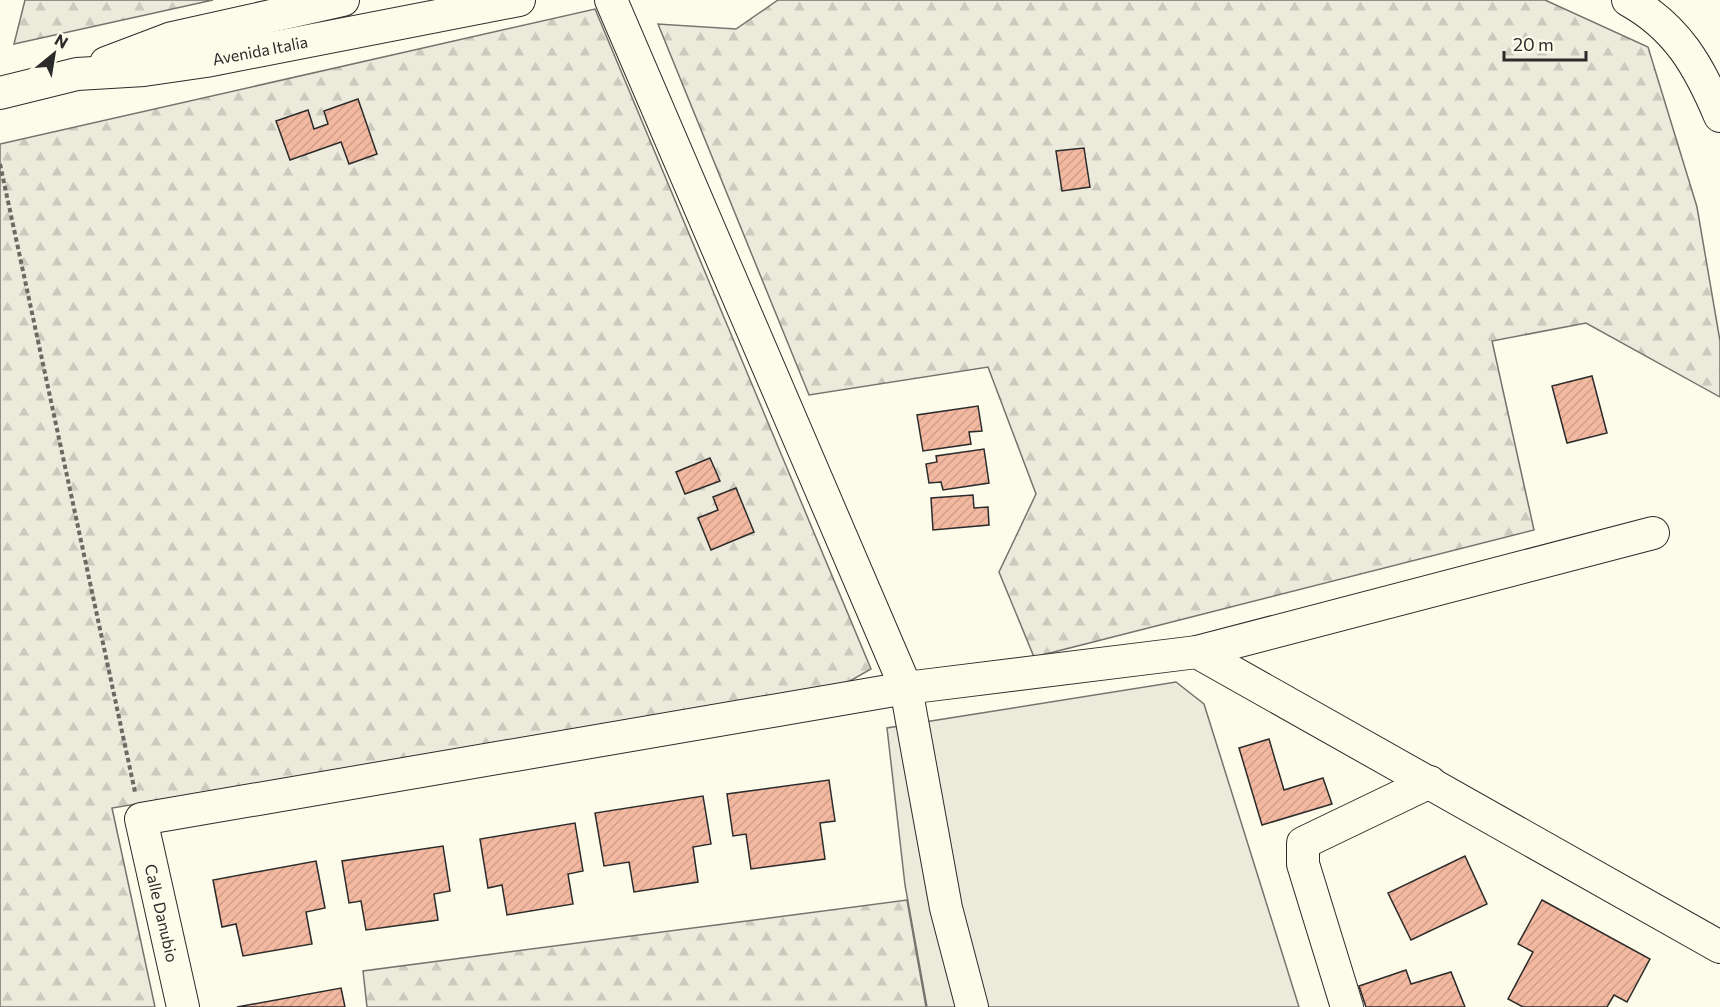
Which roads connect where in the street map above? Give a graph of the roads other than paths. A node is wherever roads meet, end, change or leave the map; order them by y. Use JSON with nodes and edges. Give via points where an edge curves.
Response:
{"nodes":[{"id":1,"x":343,"y":0,"type":"edge"},
{"id":2,"x":519,"y":0,"type":"edge"},
{"id":3,"x":611,"y":0,"type":"edge"},
{"id":4,"x":1628,"y":0,"type":"edge"},
{"id":5,"x":77,"y":74,"type":"junction"},
{"id":6,"x":0,"y":93,"type":"edge"},
{"id":7,"x":1720,"y":116,"type":"edge"},
{"id":8,"x":1653,"y":533,"type":"dead end"},
{"id":9,"x":1197,"y":652,"type":"junction"},
{"id":10,"x":906,"y":688,"type":"junction"},
{"id":11,"x":1430,"y":782,"type":"junction"},
{"id":12,"x":1720,"y":947,"type":"edge"},
{"id":13,"x":183,"y":1007,"type":"edge"},
{"id":14,"x":972,"y":1007,"type":"edge"},
{"id":15,"x":1347,"y":1007,"type":"edge"}],
"edges":[{"from":1,"to":5,"type":"street","via":[[172,38]]},
{"from":2,"to":5,"type":"street","name":"Avenida Italia","via":[[206,61]]},
{"from":3,"to":10,"type":"street"},
{"from":4,"to":7,"type":"street","via":[[1683,45],[1702,73]]},
{"from":5,"to":6,"type":"street","name":"Avenida Italia"},
{"from":8,"to":9,"type":"street"},
{"from":9,"to":10,"type":"street"},
{"from":9,"to":11,"type":"street"},
{"from":10,"to":13,"type":"street","name":"Calle Danubio","via":[[141,819]]},
{"from":10,"to":14,"type":"street","via":[[946,908]]},
{"from":11,"to":12,"type":"street"},
{"from":11,"to":15,"type":"street","via":[[1303,843],[1303,864]]}]}
